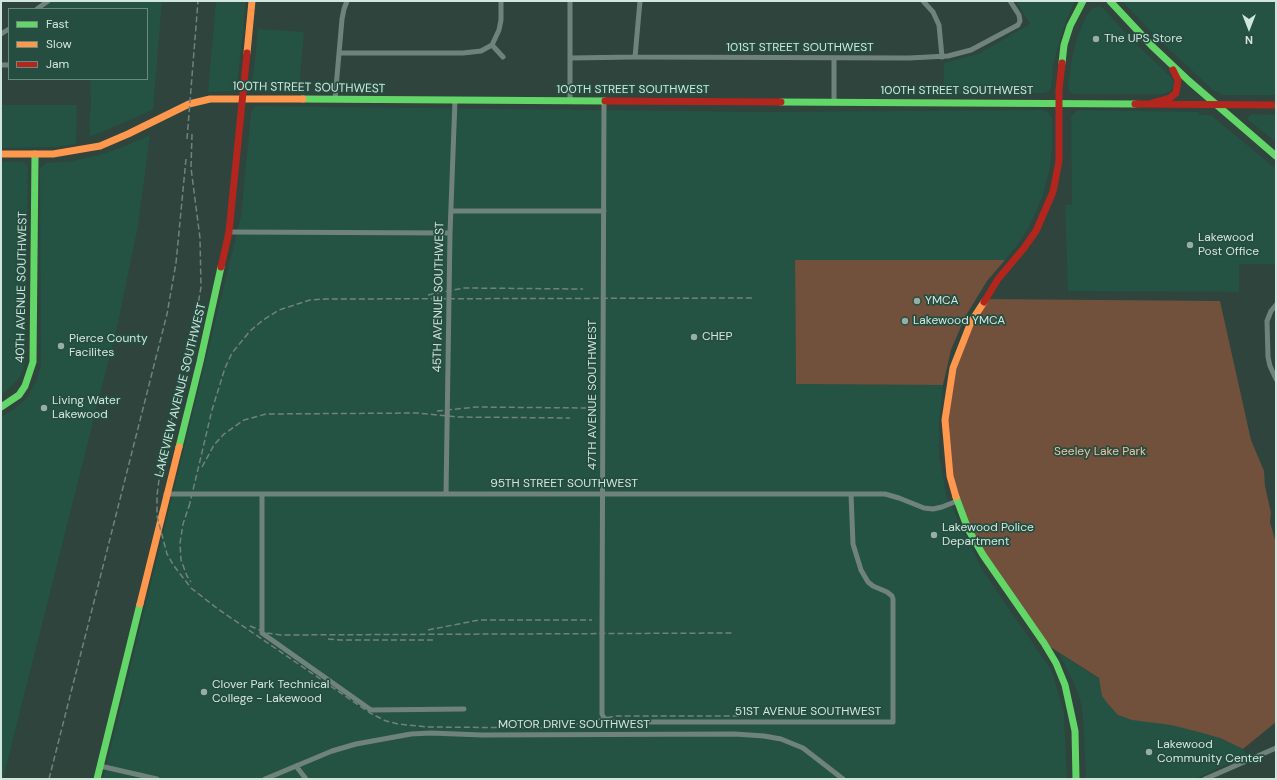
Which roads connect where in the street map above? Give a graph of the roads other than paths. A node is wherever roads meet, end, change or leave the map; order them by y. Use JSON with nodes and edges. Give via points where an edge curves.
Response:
{"nodes":[{"id":1,"x":48,"y":1,"type":"edge"},
{"id":2,"x":252,"y":1,"type":"edge"},
{"id":3,"x":347,"y":1,"type":"edge"},
{"id":4,"x":501,"y":1,"type":"edge"},
{"id":5,"x":570,"y":1,"type":"edge"},
{"id":6,"x":640,"y":1,"type":"edge"},
{"id":7,"x":923,"y":1,"type":"edge"},
{"id":8,"x":1010,"y":1,"type":"edge"},
{"id":9,"x":1083,"y":1,"type":"edge"},
{"id":10,"x":1110,"y":1,"type":"edge"},
{"id":11,"x":1118,"y":1,"type":"edge"},
{"id":12,"x":38,"y":8,"type":"edge"},
{"id":13,"x":1127,"y":19,"type":"junction"},
{"id":14,"x":492,"y":45,"type":"junction"},
{"id":15,"x":339,"y":53,"type":"junction"},
{"id":16,"x":503,"y":57,"type":"dead end"},
{"id":17,"x":635,"y":57,"type":"junction"},
{"id":18,"x":942,"y":57,"type":"junction"},
{"id":19,"x":570,"y":58,"type":"junction"},
{"id":20,"x":834,"y":58,"type":"junction"},
{"id":21,"x":1166,"y":59,"type":"junction"},
{"id":22,"x":243,"y":98,"type":"junction"},
{"id":23,"x":334,"y":99,"type":"junction"},
{"id":24,"x":455,"y":100,"type":"junction"},
{"id":25,"x":570,"y":100,"type":"junction"},
{"id":26,"x":604,"y":100,"type":"junction"},
{"id":27,"x":834,"y":102,"type":"junction"},
{"id":28,"x":1059,"y":103,"type":"junction"},
{"id":29,"x":1152,"y":104,"type":"junction"},
{"id":30,"x":1214,"y":104,"type":"junction"},
{"id":31,"x":1276,"y":104,"type":"edge"},
{"id":32,"x":1,"y":154,"type":"edge"},
{"id":33,"x":35,"y":154,"type":"junction"},
{"id":34,"x":1276,"y":156,"type":"edge"},
{"id":35,"x":451,"y":211,"type":"junction"},
{"id":36,"x":604,"y":212,"type":"junction"},
{"id":37,"x":229,"y":232,"type":"junction"},
{"id":38,"x":450,"y":233,"type":"junction"},
{"id":39,"x":1276,"y":306,"type":"edge"},
{"id":40,"x":1276,"y":379,"type":"edge"},
{"id":41,"x":1,"y":407,"type":"edge"},
{"id":42,"x":166,"y":494,"type":"junction"},
{"id":43,"x":262,"y":494,"type":"junction"},
{"id":44,"x":446,"y":494,"type":"junction"},
{"id":45,"x":851,"y":494,"type":"junction"},
{"id":46,"x":602,"y":495,"type":"junction"},
{"id":47,"x":957,"y":501,"type":"junction"},
{"id":48,"x":464,"y":709,"type":"dead end"},
{"id":49,"x":602,"y":714,"type":"joint"},
{"id":50,"x":1276,"y":748,"type":"edge"},
{"id":51,"x":100,"y":766,"type":"junction"},
{"id":52,"x":296,"y":766,"type":"junction"},
{"id":53,"x":96,"y":779,"type":"edge"},
{"id":54,"x":157,"y":779,"type":"edge"},
{"id":55,"x":265,"y":779,"type":"edge"},
{"id":56,"x":306,"y":779,"type":"edge"},
{"id":57,"x":843,"y":779,"type":"edge"},
{"id":58,"x":1076,"y":779,"type":"edge"},
{"id":59,"x":1206,"y":779,"type":"edge"}],
"edges":[{"from":1,"to":12,"type":"street"},
{"from":2,"to":22,"type":"main road","name":"LAKEVIEW AVENUE SOUTHWEST"},
{"from":3,"to":15,"type":"street"},
{"from":4,"to":14,"type":"street","via":[[499,30]]},
{"from":5,"to":19,"type":"street"},
{"from":6,"to":17,"type":"street"},
{"from":7,"to":18,"type":"street","via":[[933,12],[939,25]]},
{"from":8,"to":18,"type":"street","name":"101ST STREET SOUTHWEST","via":[[1019,14],[1020,21],[1012,30],[971,50]]},
{"from":9,"to":28,"type":"main road","via":[[1075,14],[1064,45]]},
{"from":10,"to":13,"type":"main road"},
{"from":11,"to":13,"type":"main road"},
{"from":13,"to":21,"type":"main road"},
{"from":14,"to":15,"type":"street","via":[[481,51],[464,53]]},
{"from":14,"to":16,"type":"street"},
{"from":15,"to":23,"type":"street"},
{"from":17,"to":19,"type":"street","name":"101ST STREET SOUTHWEST"},
{"from":17,"to":20,"type":"street","name":"101ST STREET SOUTHWEST"},
{"from":18,"to":20,"type":"street","name":"101ST STREET SOUTHWEST"},
{"from":19,"to":25,"type":"street"},
{"from":20,"to":27,"type":"street"},
{"from":21,"to":29,"type":"main road","via":[[1177,76],[1177,90],[1170,98]]},
{"from":21,"to":30,"type":"main road"},
{"from":22,"to":23,"type":"main road","name":"100TH STREET SOUTHWEST"},
{"from":22,"to":33,"type":"main road","name":"100TH STREET SOUTHWEST","via":[[210,99],[189,104],[100,146],[61,153]]},
{"from":22,"to":37,"type":"main road","name":"LAKEVIEW AVENUE SOUTHWEST"},
{"from":23,"to":24,"type":"main road","name":"100TH STREET SOUTHWEST"},
{"from":24,"to":25,"type":"main road","name":"100TH STREET SOUTHWEST"},
{"from":24,"to":35,"type":"street","name":"45TH AVENUE SOUTHWEST"},
{"from":25,"to":26,"type":"main road","name":"100TH STREET SOUTHWEST"},
{"from":26,"to":27,"type":"main road","name":"100TH STREET SOUTHWEST"},
{"from":26,"to":36,"type":"street","name":"47TH AVENUE SOUTHWEST"},
{"from":27,"to":28,"type":"main road","name":"100TH STREET SOUTHWEST"},
{"from":28,"to":29,"type":"main road","name":"100TH STREET SOUTHWEST"},
{"from":28,"to":47,"type":"main road","via":[[1059,161],[1049,202],[1033,235],[998,279],[971,322],[953,368],[946,407],[946,435],[948,465]]},
{"from":29,"to":30,"type":"main road","name":"100TH STREET SOUTHWEST"},
{"from":30,"to":31,"type":"main road","name":"100TH STREET SOUTHWEST"},
{"from":30,"to":34,"type":"main road"},
{"from":32,"to":33,"type":"main road","name":"100TH STREET SOUTHWEST"},
{"from":33,"to":41,"type":"main road","name":"40TH AVENUE SOUTHWEST","via":[[33,362],[25,386],[18,395]]},
{"from":35,"to":36,"type":"street"},
{"from":35,"to":38,"type":"street","name":"45TH AVENUE SOUTHWEST"},
{"from":36,"to":46,"type":"street","name":"47TH AVENUE SOUTHWEST"},
{"from":37,"to":38,"type":"street"},
{"from":37,"to":42,"type":"main road","name":"LAKEVIEW AVENUE SOUTHWEST","via":[[200,362]]},
{"from":38,"to":44,"type":"street","name":"45TH AVENUE SOUTHWEST"},
{"from":39,"to":40,"type":"street","via":[[1267,321],[1268,357]]},
{"from":42,"to":43,"type":"street","name":"95TH STREET SOUTHWEST"},
{"from":42,"to":51,"type":"main road","name":"LAKEVIEW AVENUE SOUTHWEST"},
{"from":43,"to":44,"type":"street","name":"95TH STREET SOUTHWEST"},
{"from":43,"to":48,"type":"street","via":[[262,633],[371,710]]},
{"from":44,"to":46,"type":"street","name":"95TH STREET SOUTHWEST"},
{"from":45,"to":46,"type":"street","name":"95TH STREET SOUTHWEST"},
{"from":45,"to":47,"type":"street","name":"95TH STREET SOUTHWEST","via":[[885,494],[928,509]]},
{"from":45,"to":49,"type":"street","name":"51ST AVENUE SOUTHWEST","via":[[853,544],[861,570],[868,582],[887,592],[893,600],[893,722],[614,722],[604,718]]},
{"from":46,"to":49,"type":"street","name":"47TH AVENUE SOUTHWEST"},
{"from":47,"to":58,"type":"main road","via":[[979,549],[1044,643],[1060,674],[1073,720]]},
{"from":50,"to":59,"type":"street"},
{"from":51,"to":53,"type":"main road","name":"LAKEVIEW AVENUE SOUTHWEST"},
{"from":51,"to":54,"type":"street"},
{"from":52,"to":55,"type":"street","name":"MOTOR DRIVE SOUTHWEST"},
{"from":52,"to":56,"type":"street"},
{"from":52,"to":57,"type":"street","name":"MOTOR DRIVE SOUTHWEST","via":[[356,744],[411,734],[734,734],[781,739],[802,748]]}]}
